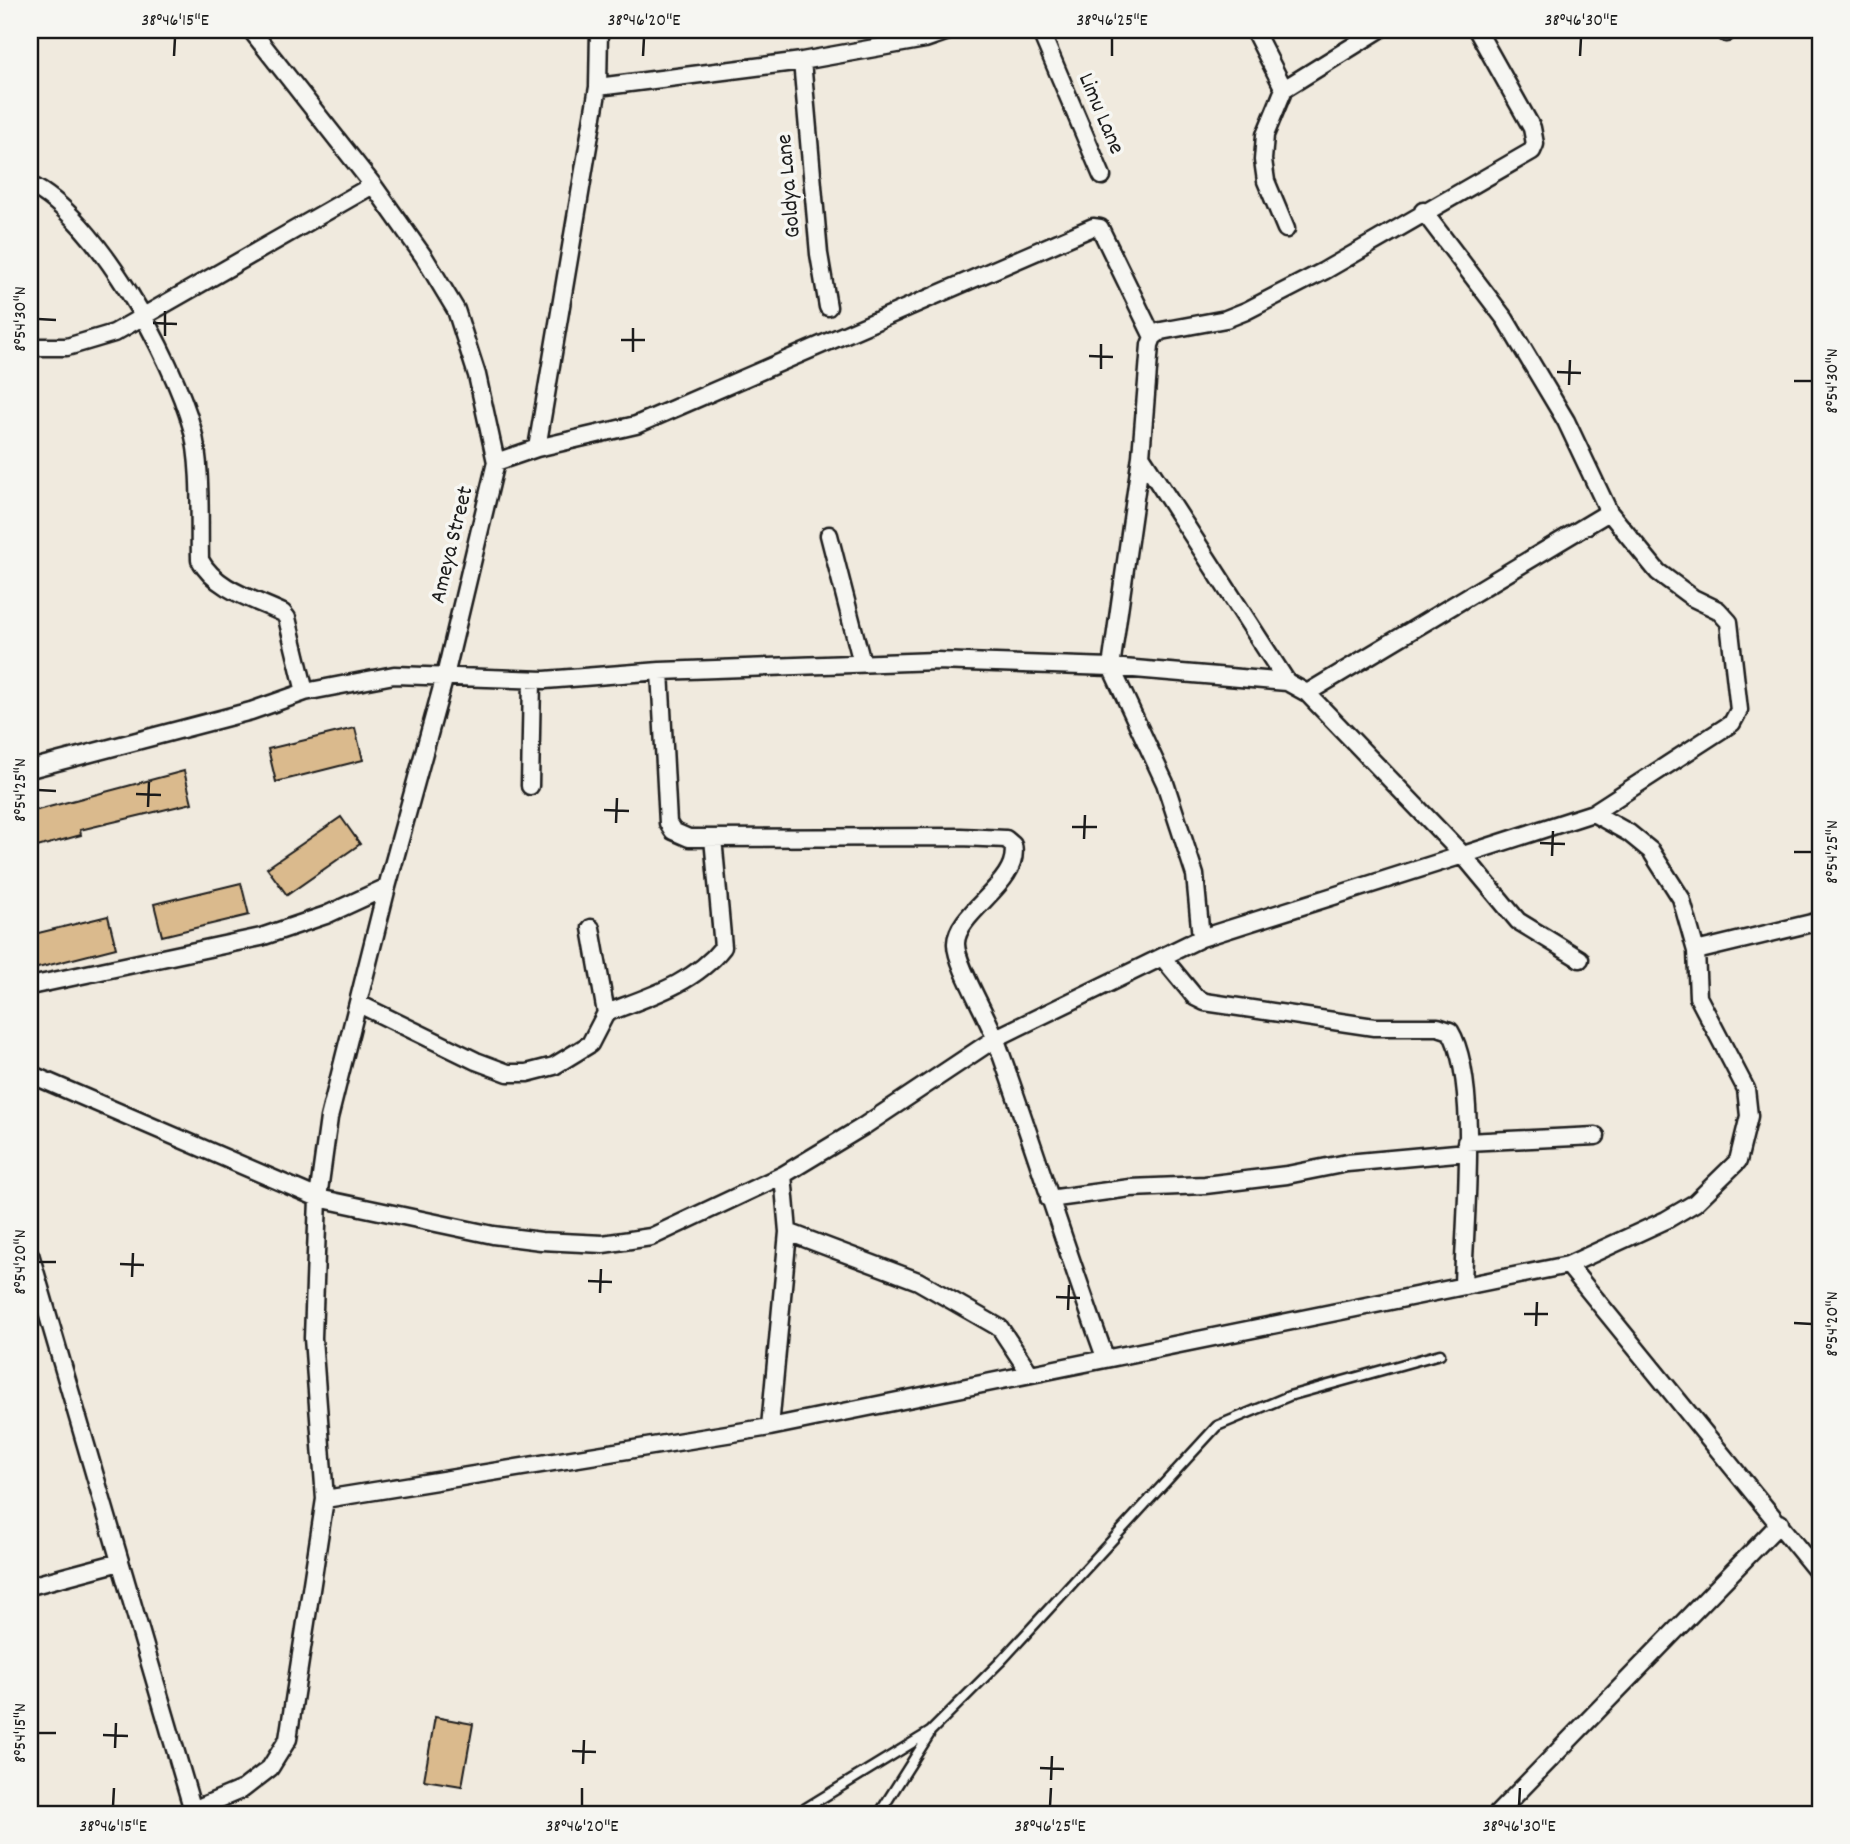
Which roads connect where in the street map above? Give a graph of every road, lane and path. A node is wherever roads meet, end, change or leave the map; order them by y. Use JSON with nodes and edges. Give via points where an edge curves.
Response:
{"nodes":[{"id":1,"x":251,"y":30,"type":"edge"},
{"id":2,"x":599,"y":30,"type":"edge"},
{"id":3,"x":951,"y":30,"type":"edge"},
{"id":4,"x":1040,"y":30,"type":"edge"},
{"id":5,"x":1254,"y":30,"type":"edge"},
{"id":6,"x":1379,"y":30,"type":"edge"},
{"id":7,"x":1477,"y":30,"type":"edge"},
{"id":8,"x":925,"y":34,"type":"edge"},
{"id":9,"x":802,"y":61,"type":"junction"},
{"id":10,"x":598,"y":87,"type":"junction"},
{"id":11,"x":1284,"y":89,"type":"junction"},
{"id":12,"x":1102,"y":176,"type":"dead end"},
{"id":13,"x":30,"y":185,"type":"edge"},
{"id":14,"x":373,"y":186,"type":"junction"},
{"id":15,"x":1423,"y":211,"type":"junction"},
{"id":16,"x":1286,"y":229,"type":"dead end"},
{"id":17,"x":828,"y":307,"type":"dead end"},
{"id":18,"x":142,"y":316,"type":"junction"},
{"id":19,"x":1153,"y":337,"type":"junction"},
{"id":20,"x":30,"y":347,"type":"edge"},
{"id":21,"x":537,"y":448,"type":"junction"},
{"id":22,"x":1141,"y":456,"type":"junction"},
{"id":23,"x":496,"y":462,"type":"junction"},
{"id":24,"x":1609,"y":512,"type":"junction"},
{"id":25,"x":829,"y":535,"type":"dead end"},
{"id":26,"x":862,"y":663,"type":"junction"},
{"id":27,"x":1111,"y":667,"type":"junction"},
{"id":28,"x":660,"y":671,"type":"junction"},
{"id":29,"x":445,"y":676,"type":"junction"},
{"id":30,"x":532,"y":680,"type":"junction"},
{"id":31,"x":1287,"y":681,"type":"junction"},
{"id":32,"x":305,"y":692,"type":"junction"},
{"id":33,"x":1307,"y":693,"type":"junction"},
{"id":34,"x":30,"y":769,"type":"edge"},
{"id":35,"x":530,"y":786,"type":"dead end"},
{"id":36,"x":1593,"y":813,"type":"junction"},
{"id":37,"x":713,"y":838,"type":"junction"},
{"id":38,"x":1463,"y":855,"type":"junction"},
{"id":39,"x":387,"y":887,"type":"junction"},
{"id":40,"x":1820,"y":921,"type":"edge"},
{"id":41,"x":591,"y":928,"type":"dead end"},
{"id":42,"x":1202,"y":938,"type":"junction"},
{"id":43,"x":1696,"y":951,"type":"junction"},
{"id":44,"x":1162,"y":957,"type":"junction"},
{"id":45,"x":1580,"y":960,"type":"dead end"},
{"id":46,"x":30,"y":986,"type":"edge"},
{"id":47,"x":359,"y":1004,"type":"junction"},
{"id":48,"x":606,"y":1013,"type":"junction"},
{"id":49,"x":996,"y":1038,"type":"junction"},
{"id":50,"x":30,"y":1074,"type":"edge"},
{"id":51,"x":1596,"y":1136,"type":"dead end"},
{"id":52,"x":1466,"y":1147,"type":"junction"},
{"id":53,"x":783,"y":1175,"type":"junction"},
{"id":54,"x":318,"y":1198,"type":"junction"},
{"id":55,"x":1049,"y":1199,"type":"junction"},
{"id":56,"x":788,"y":1232,"type":"junction"},
{"id":57,"x":30,"y":1254,"type":"edge"},
{"id":58,"x":1568,"y":1265,"type":"junction"},
{"id":59,"x":1463,"y":1286,"type":"junction"},
{"id":60,"x":1440,"y":1354,"type":"dead end"},
{"id":61,"x":1105,"y":1357,"type":"junction"},
{"id":62,"x":1029,"y":1372,"type":"junction"},
{"id":63,"x":771,"y":1427,"type":"junction"},
{"id":64,"x":325,"y":1499,"type":"junction"},
{"id":65,"x":1780,"y":1524,"type":"junction"},
{"id":66,"x":120,"y":1562,"type":"junction"},
{"id":67,"x":1820,"y":1575,"type":"edge"},
{"id":68,"x":30,"y":1586,"type":"edge"},
{"id":69,"x":930,"y":1732,"type":"junction"},
{"id":70,"x":194,"y":1812,"type":"edge"},
{"id":71,"x":796,"y":1814,"type":"edge"},
{"id":72,"x":879,"y":1814,"type":"edge"},
{"id":73,"x":1497,"y":1814,"type":"edge"}],
"edges":[{"from":1,"to":14,"type":"street"},
{"from":2,"to":10,"type":"street"},
{"from":3,"to":8,"type":"street"},
{"from":4,"to":12,"type":"street","name":"Limu Lane"},
{"from":5,"to":11,"type":"street"},
{"from":6,"to":11,"type":"street"},
{"from":7,"to":15,"type":"street","via":[[1532,128],[1535,144],[1527,156]]},
{"from":8,"to":9,"type":"street"},
{"from":9,"to":10,"type":"street"},
{"from":9,"to":17,"type":"street","name":"Goldya Lane"},
{"from":10,"to":21,"type":"street"},
{"from":11,"to":16,"type":"street","via":[[1265,135],[1263,160],[1266,181]]},
{"from":13,"to":18,"type":"street","via":[[72,215]]},
{"from":14,"to":18,"type":"street"},
{"from":14,"to":23,"type":"street","via":[[456,310],[477,375]]},
{"from":15,"to":19,"type":"street","via":[[1324,271],[1246,311],[1161,331]]},
{"from":15,"to":24,"type":"street","via":[[1505,319],[1566,421]]},
{"from":18,"to":20,"type":"street","via":[[104,338],[67,347]]},
{"from":18,"to":32,"type":"street","via":[[181,393],[193,430],[200,560],[221,585],[283,612]]},
{"from":19,"to":21,"type":"street","name":"Ameya Street","via":[[1100,228],[1093,227],[636,425]]},
{"from":19,"to":22,"type":"street"},
{"from":21,"to":23,"type":"street","name":"Ameya Street"},
{"from":22,"to":27,"type":"street"},
{"from":22,"to":31,"type":"street"},
{"from":23,"to":29,"type":"street","name":"Ameya Street"},
{"from":24,"to":33,"type":"street"},
{"from":24,"to":36,"type":"street","via":[[1658,572],[1729,622],[1739,709],[1732,723]]},
{"from":25,"to":26,"type":"street"},
{"from":26,"to":27,"type":"street"},
{"from":26,"to":28,"type":"street"},
{"from":27,"to":31,"type":"street"},
{"from":27,"to":42,"type":"street","via":[[1165,783],[1195,875]]},
{"from":28,"to":30,"type":"street"},
{"from":28,"to":37,"type":"street","via":[[668,823],[673,831],[689,838]]},
{"from":29,"to":30,"type":"street"},
{"from":29,"to":32,"type":"street","via":[[394,675]]},
{"from":29,"to":39,"type":"street","name":"Ameya Street"},
{"from":30,"to":35,"type":"street"},
{"from":31,"to":33,"type":"street"},
{"from":32,"to":34,"type":"street","via":[[251,711]]},
{"from":33,"to":38,"type":"street"},
{"from":36,"to":38,"type":"street"},
{"from":36,"to":43,"type":"street","via":[[1651,851],[1681,898]]},
{"from":37,"to":48,"type":"street","via":[[723,947],[708,966],[664,991]]},
{"from":37,"to":49,"type":"street","via":[[1006,839],[1013,845],[1015,859],[958,933],[956,942]]},
{"from":38,"to":42,"type":"street"},
{"from":38,"to":45,"type":"street","via":[[1518,921]]},
{"from":39,"to":46,"type":"street","via":[[326,915],[261,937]]},
{"from":39,"to":47,"type":"street","name":"Ameya Street"},
{"from":40,"to":43,"type":"street"},
{"from":41,"to":48,"type":"street"},
{"from":42,"to":44,"type":"street"},
{"from":43,"to":58,"type":"street","via":[[1701,1006],[1746,1089],[1749,1116],[1738,1161],[1695,1203]]},
{"from":44,"to":49,"type":"street"},
{"from":44,"to":52,"type":"street","via":[[1195,997],[1205,1002],[1374,1027],[1450,1031],[1463,1076]]},
{"from":47,"to":48,"type":"street","via":[[508,1073],[554,1066],[590,1044]]},
{"from":47,"to":54,"type":"street","name":"Ameya Street","via":[[329,1118]]},
{"from":49,"to":53,"type":"street"},
{"from":49,"to":55,"type":"street"},
{"from":50,"to":54,"type":"street"},
{"from":51,"to":52,"type":"street"},
{"from":52,"to":55,"type":"street","via":[[1287,1175]]},
{"from":52,"to":59,"type":"street"},
{"from":53,"to":54,"type":"street","via":[[650,1237],[603,1244],[493,1235]]},
{"from":53,"to":56,"type":"street"},
{"from":54,"to":64,"type":"street","name":"Ameya Street","via":[[313,1338]]},
{"from":55,"to":61,"type":"street"},
{"from":56,"to":62,"type":"street","via":[[918,1281],[990,1322],[1000,1328]]},
{"from":56,"to":63,"type":"street"},
{"from":57,"to":66,"type":"street"},
{"from":58,"to":59,"type":"street"},
{"from":58,"to":65,"type":"street"},
{"from":59,"to":61,"type":"street"},
{"from":60,"to":69,"type":"lane","via":[[1289,1396],[1217,1426]]},
{"from":61,"to":62,"type":"street"},
{"from":62,"to":63,"type":"street"},
{"from":63,"to":64,"type":"street"},
{"from":64,"to":70,"type":"street","name":"Ameya Street","via":[[288,1739],[270,1768],[243,1789]]},
{"from":65,"to":67,"type":"street"},
{"from":65,"to":73,"type":"street"},
{"from":66,"to":68,"type":"street"},
{"from":66,"to":70,"type":"street"},
{"from":69,"to":71,"type":"lane"},
{"from":69,"to":72,"type":"lane"}]}
